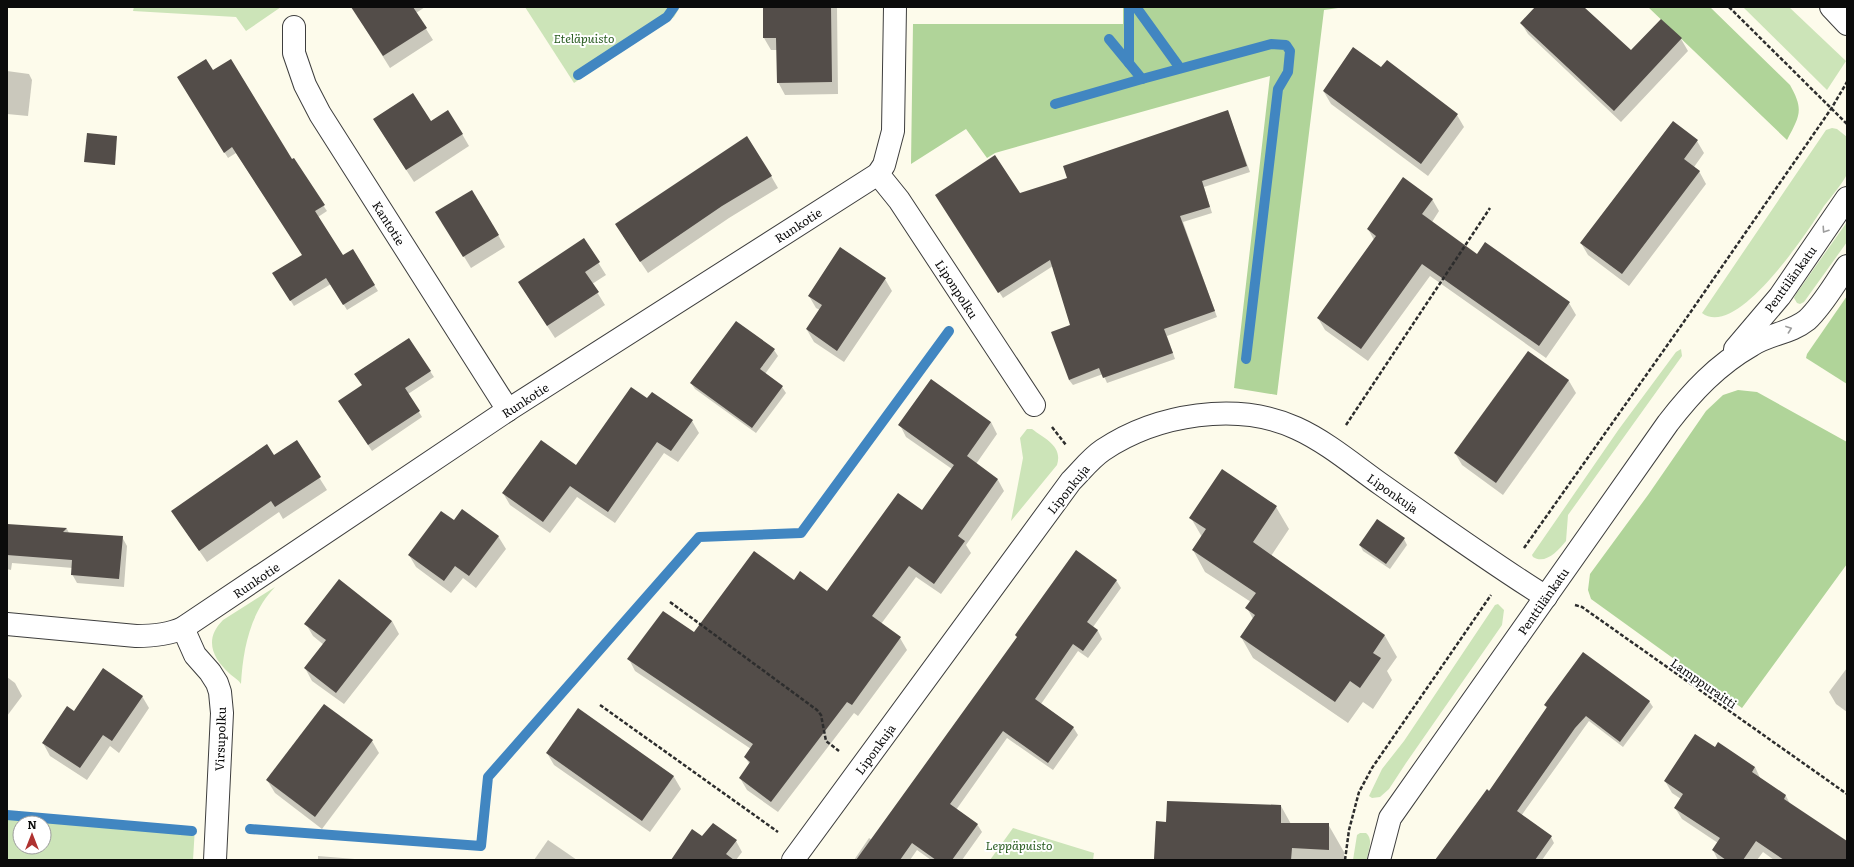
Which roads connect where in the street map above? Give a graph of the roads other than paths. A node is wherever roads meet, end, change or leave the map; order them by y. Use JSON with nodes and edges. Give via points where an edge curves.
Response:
{"nodes":[{"id":1,"x":895,"y":7,"type":"edge"},
{"id":2,"x":1830,"y":7,"type":"edge"},
{"id":3,"x":1847,"y":24,"type":"edge"},
{"id":4,"x":294,"y":27,"type":"dead end"},
{"id":5,"x":878,"y":174,"type":"junction"},
{"id":6,"x":1847,"y":198,"type":"edge"},
{"id":7,"x":1847,"y":266,"type":"edge"},
{"id":8,"x":1731,"y":358,"type":"junction"},
{"id":9,"x":1034,"y":405,"type":"road end"},
{"id":10,"x":508,"y":410,"type":"junction"},
{"id":11,"x":1546,"y":597,"type":"junction"},
{"id":12,"x":7,"y":624,"type":"edge"},
{"id":13,"x":183,"y":628,"type":"junction"},
{"id":14,"x":797,"y":854,"type":"edge"},
{"id":15,"x":215,"y":860,"type":"edge"},
{"id":16,"x":1378,"y":860,"type":"edge"}],
"edges":[{"from":1,"to":5,"type":"street","via":[[893,131],[884,165]]},
{"from":2,"to":3,"type":"street"},
{"from":4,"to":10,"type":"street","name":"Kantotie","via":[[294,53],[305,85],[320,114]]},
{"from":5,"to":9,"type":"street","name":"Liponpolku","via":[[899,200]]},
{"from":5,"to":10,"type":"street","name":"Runkotie"},
{"from":6,"to":8,"type":"street","name":"Penttilänkatu","one_way":true,"via":[[1780,296],[1743,338]]},
{"from":8,"to":7,"type":"street","name":"Penttilänkatu","one_way":true,"via":[[1753,344],[1807,320]]},
{"from":8,"to":11,"type":"street","name":"Penttilänkatu","via":[[1691,393]]},
{"from":10,"to":13,"type":"street","name":"Runkotie"},
{"from":11,"to":14,"type":"street","name":"Liponkuja","via":[[1297,428],[1239,413],[1206,414],[1178,419],[1127,437],[1103,450],[1071,481]]},
{"from":11,"to":16,"type":"street","name":"Penttilänkatu","via":[[1390,818]]},
{"from":12,"to":13,"type":"street","name":"Runkotie","via":[[136,636],[157,636]]},
{"from":13,"to":15,"type":"street","name":"Virsupolku","via":[[195,654],[210,672],[220,692],[222,713]]}]}
